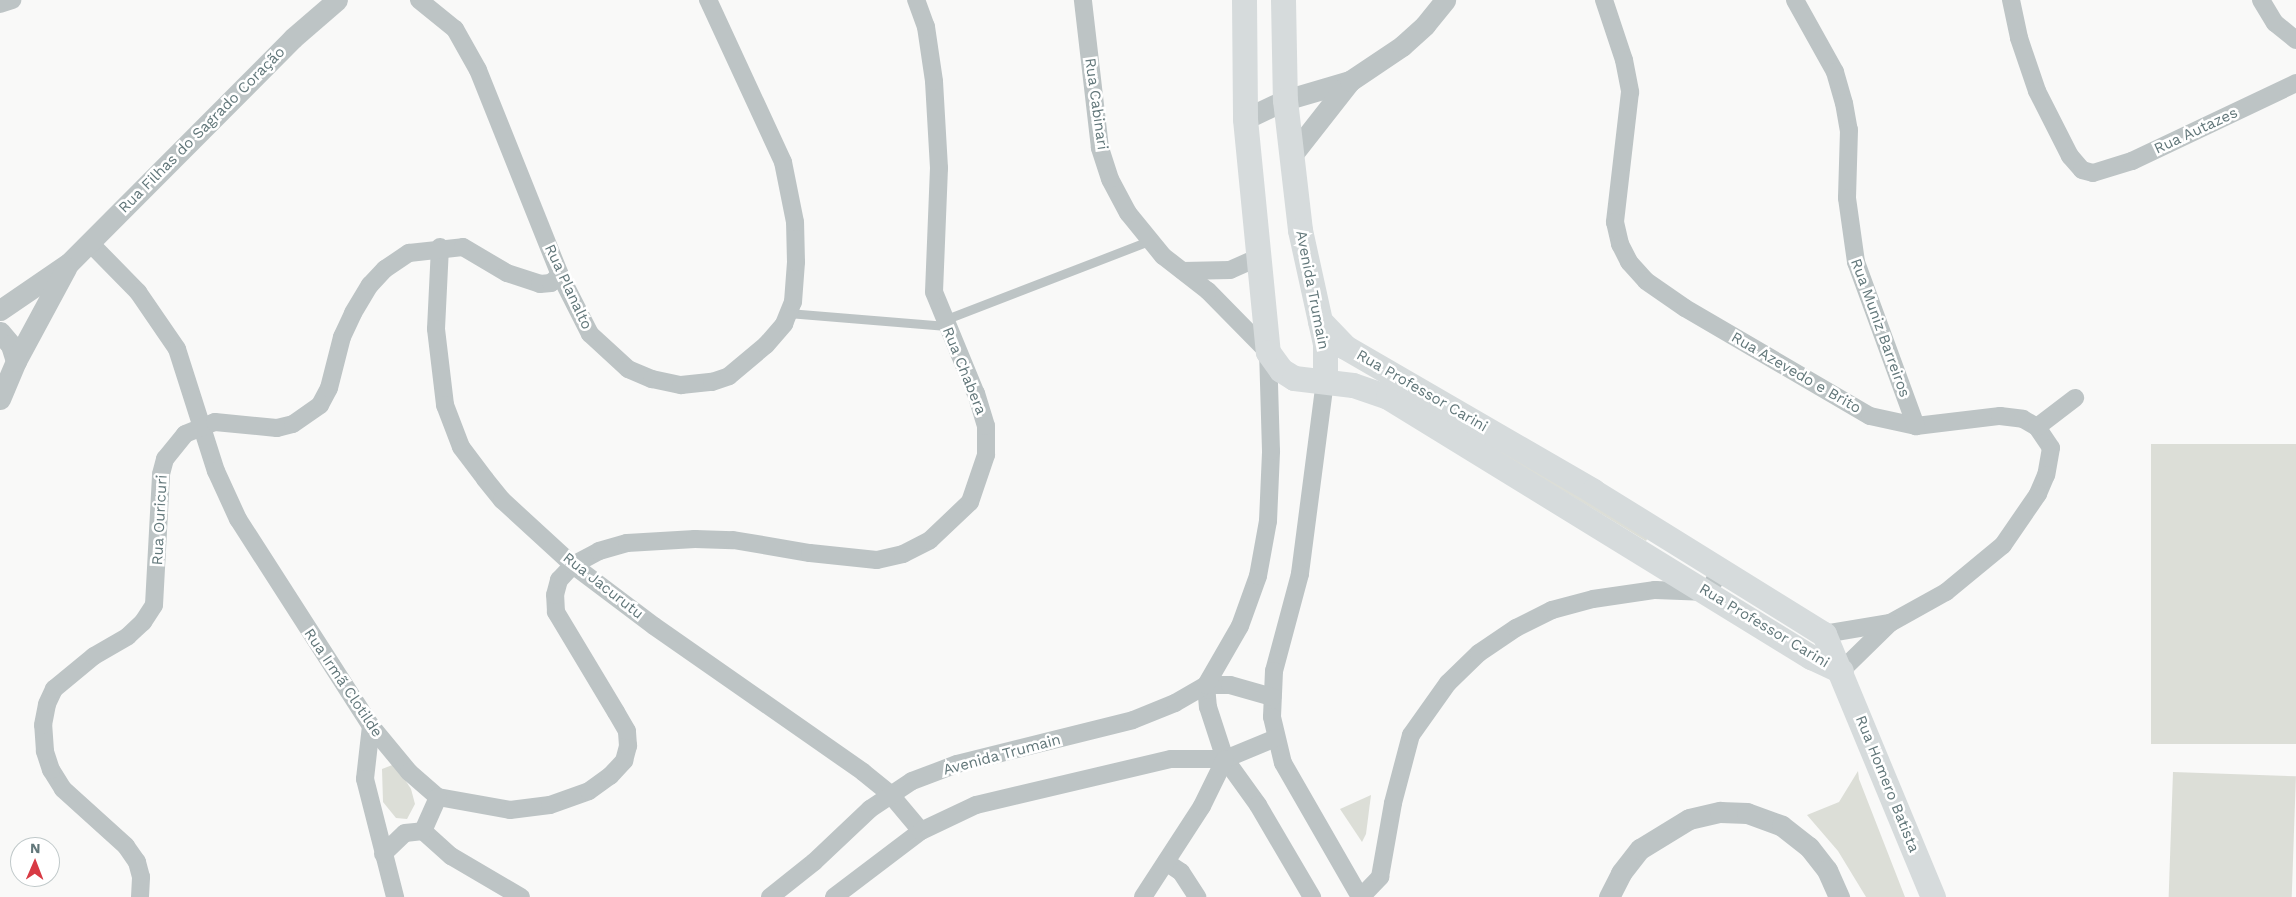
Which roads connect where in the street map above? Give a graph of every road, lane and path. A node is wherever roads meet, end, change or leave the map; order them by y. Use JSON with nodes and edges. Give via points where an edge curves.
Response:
{"nodes":[{"id":1,"x":12,"y":0,"type":"edge"},
{"id":2,"x":337,"y":0,"type":"edge"},
{"id":3,"x":419,"y":0,"type":"edge"},
{"id":4,"x":708,"y":0,"type":"edge"},
{"id":5,"x":916,"y":0,"type":"edge"},
{"id":6,"x":1083,"y":0,"type":"edge"},
{"id":7,"x":1244,"y":0,"type":"edge"},
{"id":8,"x":1283,"y":0,"type":"edge"},
{"id":9,"x":1445,"y":0,"type":"edge"},
{"id":10,"x":1604,"y":0,"type":"edge"},
{"id":11,"x":1795,"y":0,"type":"edge"},
{"id":12,"x":2012,"y":0,"type":"edge"},
{"id":13,"x":2261,"y":0,"type":"edge"},
{"id":14,"x":0,"y":4,"type":"edge"},
{"id":15,"x":2296,"y":40,"type":"edge"},
{"id":16,"x":1350,"y":82,"type":"junction"},
{"id":17,"x":2296,"y":83,"type":"edge"},
{"id":18,"x":1285,"y":100,"type":"junction"},
{"id":19,"x":1245,"y":119,"type":"junction"},
{"id":20,"x":1292,"y":155,"type":"junction"},
{"id":21,"x":1148,"y":241,"type":"junction"},
{"id":22,"x":90,"y":243,"type":"junction"},
{"id":23,"x":440,"y":247,"type":"junction"},
{"id":24,"x":1259,"y":257,"type":"junction"},
{"id":25,"x":69,"y":263,"type":"junction"},
{"id":26,"x":1183,"y":271,"type":"junction"},
{"id":27,"x":560,"y":275,"type":"junction"},
{"id":28,"x":0,"y":310,"type":"edge"},
{"id":29,"x":788,"y":313,"type":"junction"},
{"id":30,"x":1320,"y":321,"type":"junction"},
{"id":31,"x":944,"y":323,"type":"junction"},
{"id":32,"x":0,"y":332,"type":"edge"},
{"id":33,"x":1268,"y":352,"type":"junction"},
{"id":34,"x":16,"y":361,"type":"junction"},
{"id":35,"x":1325,"y":381,"type":"junction"},
{"id":36,"x":2074,"y":398,"type":"dead end"},
{"id":37,"x":0,"y":399,"type":"edge"},
{"id":38,"x":1916,"y":426,"type":"junction"},
{"id":39,"x":204,"y":427,"type":"junction"},
{"id":40,"x":2037,"y":427,"type":"junction"},
{"id":41,"x":573,"y":565,"type":"junction"},
{"id":42,"x":1721,"y":569,"type":"junction"},
{"id":43,"x":1708,"y":592,"type":"junction"},
{"id":44,"x":1890,"y":623,"type":"junction"},
{"id":45,"x":1824,"y":634,"type":"junction"},
{"id":46,"x":1841,"y":671,"type":"junction"},
{"id":47,"x":1206,"y":685,"type":"junction"},
{"id":48,"x":1272,"y":697,"type":"junction"},
{"id":49,"x":370,"y":726,"type":"junction"},
{"id":50,"x":1276,"y":738,"type":"junction"},
{"id":51,"x":1225,"y":759,"type":"junction"},
{"id":52,"x":890,"y":794,"type":"junction"},
{"id":53,"x":438,"y":797,"type":"junction"},
{"id":54,"x":422,"y":831,"type":"junction"},
{"id":55,"x":921,"y":831,"type":"junction"},
{"id":56,"x":383,"y":854,"type":"junction"},
{"id":57,"x":1166,"y":862,"type":"junction"},
{"id":58,"x":140,"y":897,"type":"edge"},
{"id":59,"x":395,"y":897,"type":"edge"},
{"id":60,"x":520,"y":897,"type":"edge"},
{"id":61,"x":770,"y":897,"type":"edge"},
{"id":62,"x":834,"y":897,"type":"edge"},
{"id":63,"x":1143,"y":897,"type":"edge"},
{"id":64,"x":1197,"y":897,"type":"edge"},
{"id":65,"x":1312,"y":897,"type":"edge"},
{"id":66,"x":1360,"y":897,"type":"edge"},
{"id":67,"x":1609,"y":897,"type":"edge"},
{"id":68,"x":1840,"y":897,"type":"edge"},
{"id":69,"x":1933,"y":897,"type":"edge"}],
"edges":[{"from":1,"to":14,"type":"street"},
{"from":2,"to":22,"type":"street","name":"Rua Filhas do Sagrado Coração","via":[[293,38]]},
{"from":3,"to":27,"type":"street","name":"Rua Planalto","via":[[455,28],[478,70]]},
{"from":4,"to":29,"type":"street","name":"Rua Planalto","via":[[782,162],[795,222],[793,302]]},
{"from":5,"to":31,"type":"street","name":"Rua Chabera","via":[[926,27],[934,82],[939,168],[934,292]]},
{"from":6,"to":21,"type":"street","name":"Rua Cabinari","via":[[1100,148],[1110,179]]},
{"from":7,"to":19,"type":"main road","name":"Avenida Trumain"},
{"from":8,"to":18,"type":"main road","name":"Avenida Trumain"},
{"from":9,"to":16,"type":"street","via":[[1425,26],[1402,46]]},
{"from":10,"to":38,"type":"street","name":"Rua Azevedo e Brito","via":[[1624,60],[1630,92],[1615,222],[1620,244],[1629,262],[1646,281],[1685,308],[1844,403],[1870,416]]},
{"from":11,"to":38,"type":"street","name":"Rua Muniz Barreiros","via":[[1835,72],[1844,102],[1849,130],[1846,198],[1856,262]]},
{"from":12,"to":17,"type":"street","name":"Rua Autazes","via":[[2019,38],[2037,91],[2070,156],[2082,170],[2093,173],[2132,162]]},
{"from":13,"to":15,"type":"street","via":[[2275,23]]},
{"from":16,"to":18,"type":"street"},
{"from":16,"to":20,"type":"street"},
{"from":18,"to":19,"type":"street"},
{"from":18,"to":20,"type":"main road","name":"Avenida Trumain"},
{"from":19,"to":24,"type":"main road","name":"Avenida Trumain"},
{"from":20,"to":30,"type":"main road","name":"Avenida Trumain","via":[[1300,230]]},
{"from":21,"to":26,"type":"street","name":"Rua Cabinari"},
{"from":21,"to":31,"type":"lane"},
{"from":22,"to":25,"type":"street","name":"Rua Filhas do Sagrado Coração"},
{"from":22,"to":39,"type":"street","name":"Rua Irmã Clotilde","via":[[138,292],[160,320],[177,349]]},
{"from":23,"to":27,"type":"street","name":"Rua Ouricuri","via":[[463,247],[507,273],[540,284],[552,283]]},
{"from":23,"to":39,"type":"street","name":"Rua Ouricuri","via":[[409,253],[370,285],[342,337],[329,388],[320,405],[307,416],[277,428],[215,422]]},
{"from":23,"to":41,"type":"street","name":"Rua Jacurutu","via":[[436,329],[440,379],[452,428],[471,461],[502,500]]},
{"from":24,"to":26,"type":"street","via":[[1230,270]]},
{"from":24,"to":33,"type":"main road","name":"Avenida Trumain"},
{"from":25,"to":28,"type":"street"},
{"from":25,"to":34,"type":"street"},
{"from":26,"to":33,"type":"street","name":"Rua Cabinari","via":[[1208,291]]},
{"from":27,"to":29,"type":"street","name":"Rua Planalto","via":[[590,334],[622,363],[652,379],[681,385],[712,382],[729,376],[766,345]]},
{"from":29,"to":31,"type":"lane"},
{"from":30,"to":35,"type":"main road","name":"Avenida Trumain","via":[[1325,344]]},
{"from":30,"to":42,"type":"main road","name":"Rua Professor Carini","via":[[1345,347]]},
{"from":31,"to":41,"type":"street","name":"Rua Chabera","via":[[976,394],[986,426],[986,455],[970,502],[930,540],[903,554],[878,560],[733,540],[627,543],[599,551]]},
{"from":32,"to":34,"type":"street","via":[[11,345]]},
{"from":33,"to":35,"type":"main road","name":"Rua Professor Carini","via":[[1281,370],[1294,378]]},
{"from":33,"to":47,"type":"street","name":"Avenida Trumain","via":[[1271,451],[1268,522],[1258,576],[1240,626]]},
{"from":34,"to":37,"type":"street"},
{"from":35,"to":43,"type":"main road","name":"Rua Professor Carini","via":[[1388,397]]},
{"from":35,"to":48,"type":"street","name":"Avenida Trumain","via":[[1300,574],[1274,671]]},
{"from":36,"to":40,"type":"street"},
{"from":38,"to":40,"type":"street","name":"Rua Azevedo e Brito","via":[[2000,416],[2023,419]]},
{"from":39,"to":49,"type":"street","name":"Rua Irmã Clotilde","via":[[216,471],[238,519]]},
{"from":39,"to":58,"type":"street","name":"Rua Ouricuri","via":[[185,434],[165,459],[161,474],[154,605],[144,622],[128,636],[94,656],[54,689],[46,704],[43,725],[45,751],[51,770],[64,789],[126,846],[139,870]]},
{"from":40,"to":44,"type":"street","via":[[2051,448],[2046,475],[2038,494],[2003,545],[1946,592]]},
{"from":41,"to":52,"type":"street","name":"Rua Jacurutu"},
{"from":41,"to":53,"type":"street","via":[[559,580],[555,595],[556,612],[627,731],[624,761],[589,791],[550,805],[510,810]]},
{"from":42,"to":43,"type":"street"},
{"from":42,"to":45,"type":"main road","name":"Rua Professor Carini"},
{"from":43,"to":46,"type":"main road","name":"Rua Professor Carini","via":[[1811,657]]},
{"from":43,"to":66,"type":"street","via":[[1655,590],[1593,599],[1552,610],[1516,628],[1479,653],[1448,684],[1410,735],[1393,803],[1380,877]]},
{"from":44,"to":45,"type":"street"},
{"from":44,"to":46,"type":"street"},
{"from":45,"to":46,"type":"main road","name":"Rua Professor Carini"},
{"from":46,"to":69,"type":"main road","name":"Rua Homero Batista"},
{"from":47,"to":48,"type":"street","via":[[1230,685]]},
{"from":47,"to":51,"type":"street","via":[[1210,715]]},
{"from":47,"to":52,"type":"street","name":"Avenida Trumain","via":[[1175,703],[1134,720],[957,764]]},
{"from":48,"to":50,"type":"street","name":"Avenida Trumain"},
{"from":49,"to":53,"type":"street","name":"Rua Irmã Clotilde","via":[[409,772]]},
{"from":49,"to":56,"type":"street","via":[[365,779]]},
{"from":50,"to":51,"type":"street"},
{"from":50,"to":66,"type":"street","name":"Avenida Trumain","via":[[1283,764]]},
{"from":51,"to":55,"type":"street","via":[[1171,760],[1020,793],[976,806]]},
{"from":51,"to":57,"type":"street","via":[[1202,806]]},
{"from":51,"to":65,"type":"street","via":[[1258,805]]},
{"from":52,"to":55,"type":"street","name":"Rua Jacurutu"},
{"from":52,"to":61,"type":"street","name":"Avenida Trumain"},
{"from":53,"to":54,"type":"street"},
{"from":54,"to":56,"type":"street","via":[[405,833]]},
{"from":54,"to":60,"type":"street","via":[[451,856]]},
{"from":55,"to":62,"type":"street"},
{"from":56,"to":59,"type":"street"},
{"from":57,"to":63,"type":"street"},
{"from":57,"to":64,"type":"street","via":[[1181,872]]},
{"from":67,"to":68,"type":"street","via":[[1621,873],[1640,849],[1689,819],[1720,812],[1747,813],[1782,826],[1809,847],[1827,870]]}]}
